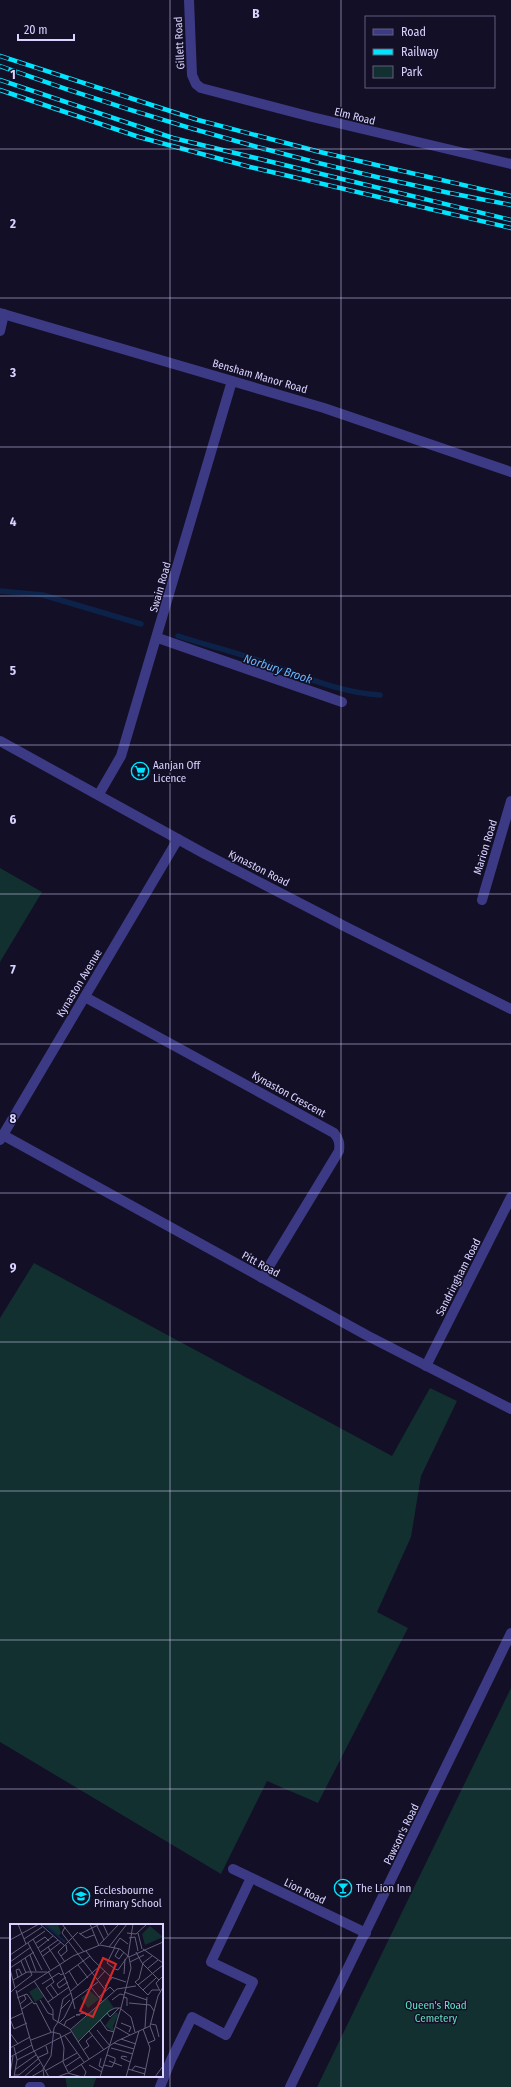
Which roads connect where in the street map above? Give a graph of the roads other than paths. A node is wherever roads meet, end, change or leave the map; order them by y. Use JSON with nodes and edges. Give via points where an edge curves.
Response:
{"nodes":[{"id":1,"x":189,"y":0,"type":"edge"},
{"id":2,"x":196,"y":84,"type":"joint"},
{"id":3,"x":511,"y":164,"type":"edge"},
{"id":4,"x":2,"y":314,"type":"edge"},
{"id":5,"x":0,"y":331,"type":"edge"},
{"id":6,"x":232,"y":380,"type":"junction"},
{"id":7,"x":511,"y":472,"type":"edge"},
{"id":8,"x":158,"y":638,"type":"junction"},
{"id":9,"x":342,"y":702,"type":"dead end"},
{"id":10,"x":0,"y":741,"type":"edge"},
{"id":11,"x":99,"y":794,"type":"junction"},
{"id":12,"x":511,"y":801,"type":"edge"},
{"id":13,"x":178,"y":839,"type":"junction"},
{"id":14,"x":482,"y":900,"type":"dead end"},
{"id":15,"x":85,"y":997,"type":"junction"},
{"id":16,"x":511,"y":1009,"type":"edge"},
{"id":17,"x":2,"y":1137,"type":"edge"},
{"id":18,"x":511,"y":1197,"type":"edge"},
{"id":19,"x":262,"y":1278,"type":"junction"},
{"id":20,"x":426,"y":1366,"type":"junction"},
{"id":21,"x":511,"y":1409,"type":"edge"},
{"id":22,"x":511,"y":1633,"type":"edge"},
{"id":23,"x":233,"y":1869,"type":"dead end"},
{"id":24,"x":251,"y":1878,"type":"junction"},
{"id":25,"x":366,"y":1933,"type":"junction"},
{"id":26,"x":30,"y":2087,"type":"edge"},
{"id":27,"x":40,"y":2087,"type":"edge"},
{"id":28,"x":160,"y":2087,"type":"edge"},
{"id":29,"x":290,"y":2087,"type":"edge"}],
"edges":[{"from":1,"to":2,"type":"street","name":"Gillett Road","via":[[192,70]]},
{"from":2,"to":3,"type":"street","name":"Elm Road","via":[[209,91],[312,118]]},
{"from":4,"to":5,"type":"street"},
{"from":4,"to":6,"type":"street","name":"Bensham Manor Road"},
{"from":6,"to":7,"type":"street","name":"Bensham Manor Road","via":[[339,412]]},
{"from":6,"to":8,"type":"street","name":"Swain Road"},
{"from":8,"to":9,"type":"street"},
{"from":8,"to":11,"type":"street","name":"Swain Road","via":[[121,756]]},
{"from":10,"to":11,"type":"street","name":"Kynaston Road"},
{"from":11,"to":13,"type":"street","name":"Kynaston Road"},
{"from":12,"to":14,"type":"street","name":"Marion Road"},
{"from":13,"to":15,"type":"street","name":"Kynaston Avenue"},
{"from":13,"to":16,"type":"street","name":"Kynaston Road"},
{"from":15,"to":17,"type":"street","name":"Kynaston Avenue"},
{"from":15,"to":19,"type":"street","name":"Kynaston Crescent","via":[[338,1137],[339,1151]]},
{"from":17,"to":19,"type":"street","name":"Pitt Road"},
{"from":18,"to":20,"type":"street","name":"Sandringham Road"},
{"from":19,"to":20,"type":"street","name":"Pitt Road"},
{"from":20,"to":21,"type":"street","name":"Pitt Road"},
{"from":22,"to":25,"type":"street","name":"Pawson's Road"},
{"from":23,"to":24,"type":"street","name":"Lion Road"},
{"from":24,"to":25,"type":"street","name":"Lion Road"},
{"from":24,"to":28,"type":"street","via":[[212,1962],[253,1982],[226,2035],[192,2017]]},
{"from":25,"to":29,"type":"street","name":"Pawson's Road"},
{"from":26,"to":27,"type":"street"}]}
